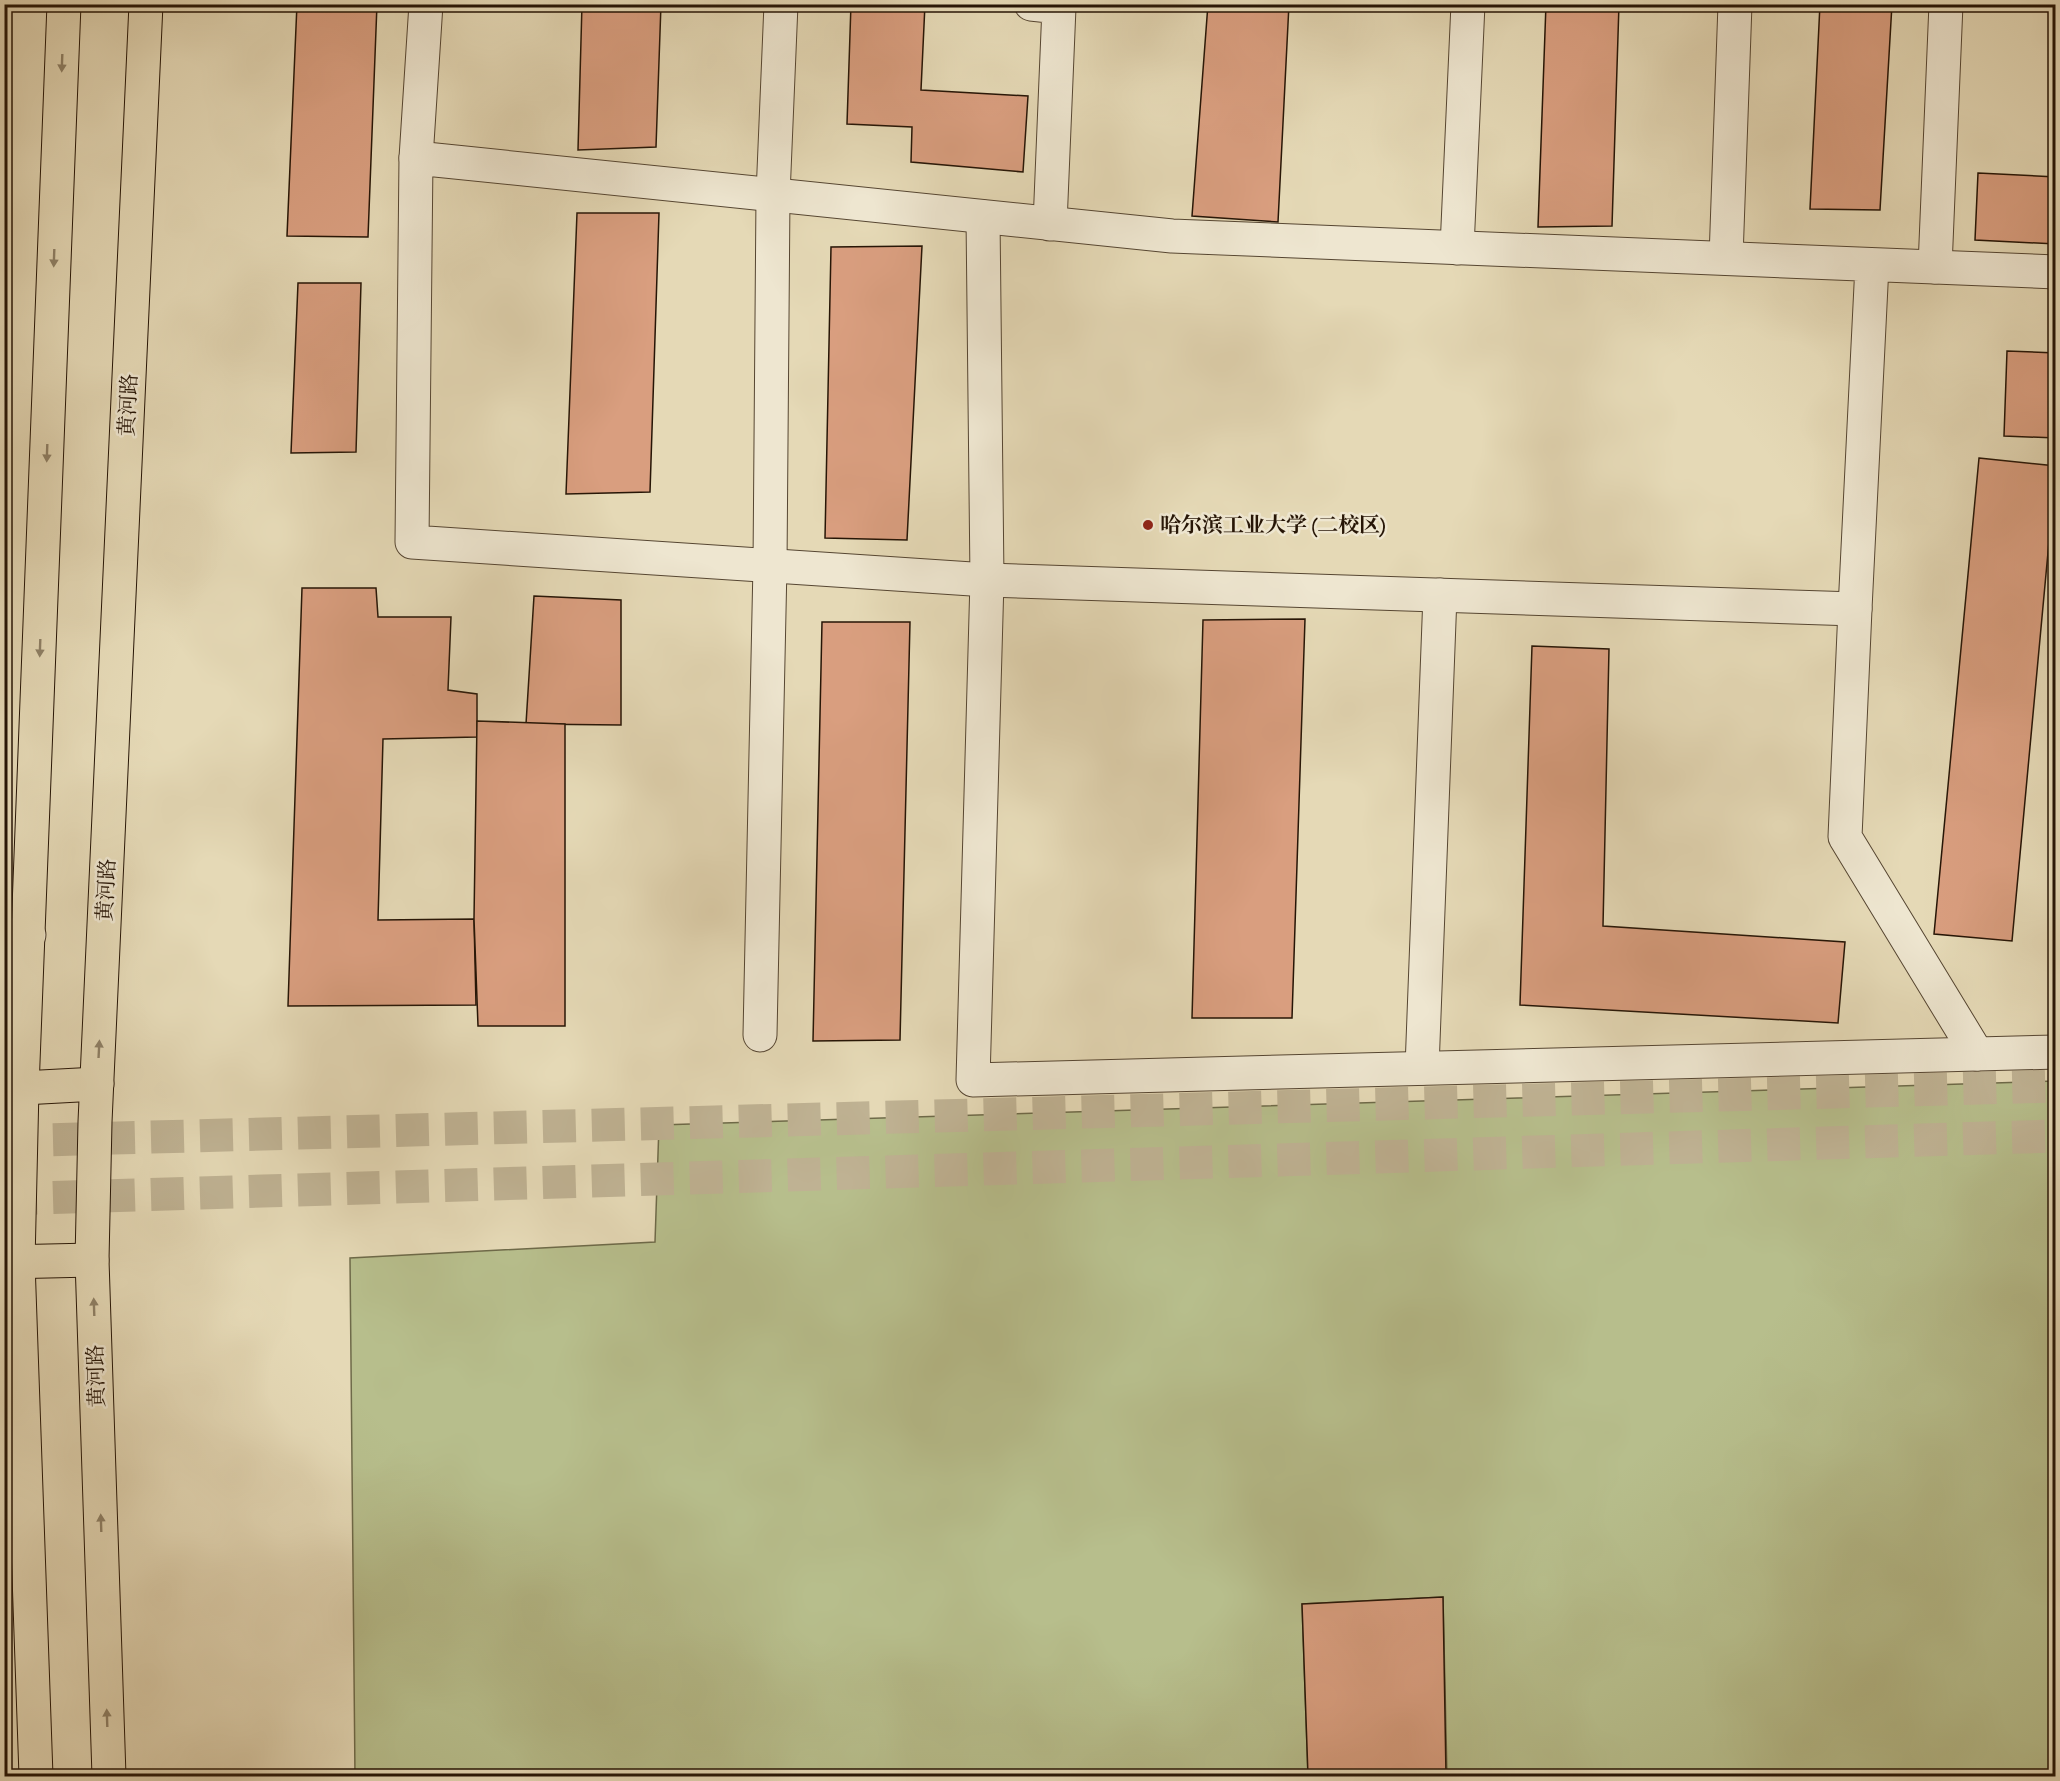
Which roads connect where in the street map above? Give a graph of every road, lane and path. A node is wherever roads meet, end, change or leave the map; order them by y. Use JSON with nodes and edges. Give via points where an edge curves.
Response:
{"nodes":[{"id":1,"x":64,"y":4,"type":"edge"},
{"id":2,"x":146,"y":4,"type":"edge"},
{"id":3,"x":426,"y":4,"type":"edge"},
{"id":4,"x":782,"y":4,"type":"edge"},
{"id":5,"x":1031,"y":4,"type":"edge"},
{"id":6,"x":1468,"y":4,"type":"edge"},
{"id":7,"x":1735,"y":4,"type":"edge"},
{"id":8,"x":1946,"y":4,"type":"edge"},
{"id":9,"x":416,"y":158,"type":"junction"},
{"id":10,"x":773,"y":195,"type":"junction"},
{"id":11,"x":983,"y":217,"type":"junction"},
{"id":12,"x":1050,"y":224,"type":"junction"},
{"id":13,"x":1457,"y":248,"type":"junction"},
{"id":14,"x":1726,"y":258,"type":"junction"},
{"id":15,"x":1872,"y":265,"type":"junction"},
{"id":16,"x":1935,"y":267,"type":"junction"},
{"id":17,"x":2055,"y":272,"type":"edge"},
{"id":18,"x":770,"y":566,"type":"junction"},
{"id":19,"x":987,"y":580,"type":"junction"},
{"id":20,"x":1440,"y":595,"type":"junction"},
{"id":21,"x":1855,"y":609,"type":"junction"},
{"id":22,"x":17,"y":935,"type":"edge"},
{"id":23,"x":760,"y":1035,"type":"dead end"},
{"id":24,"x":2055,"y":1052,"type":"edge"},
{"id":25,"x":1977,"y":1054,"type":"junction"},
{"id":26,"x":1422,"y":1068,"type":"junction"},
{"id":27,"x":97,"y":1084,"type":"junction"},
{"id":28,"x":13,"y":1089,"type":"edge"},
{"id":29,"x":92,"y":1260,"type":"junction"},
{"id":30,"x":11,"y":1262,"type":"edge"},
{"id":31,"x":36,"y":1776,"type":"edge"},
{"id":32,"x":109,"y":1776,"type":"edge"}],
"edges":[{"from":1,"to":22,"type":"main road","one_way":true},
{"from":27,"to":2,"type":"main road","name":"黄河路","one_way":true},
{"from":3,"to":9,"type":"street"},
{"from":4,"to":10,"type":"street"},
{"from":5,"to":12,"type":"street","via":[[1059,7]]},
{"from":6,"to":13,"type":"street"},
{"from":7,"to":14,"type":"street"},
{"from":8,"to":16,"type":"street"},
{"from":9,"to":10,"type":"street"},
{"from":9,"to":18,"type":"street","via":[[412,542]]},
{"from":10,"to":11,"type":"street"},
{"from":10,"to":18,"type":"street"},
{"from":11,"to":12,"type":"street"},
{"from":11,"to":19,"type":"street"},
{"from":12,"to":13,"type":"street","via":[[1172,237]]},
{"from":13,"to":14,"type":"street"},
{"from":14,"to":15,"type":"street"},
{"from":15,"to":16,"type":"street"},
{"from":15,"to":21,"type":"street"},
{"from":16,"to":17,"type":"street"},
{"from":18,"to":19,"type":"street"},
{"from":18,"to":23,"type":"street"},
{"from":19,"to":20,"type":"street"},
{"from":19,"to":26,"type":"street","via":[[973,1080]]},
{"from":20,"to":21,"type":"street"},
{"from":20,"to":26,"type":"street"},
{"from":21,"to":25,"type":"street","via":[[1845,837]]},
{"from":22,"to":28,"type":"main road"},
{"from":24,"to":25,"type":"street"},
{"from":25,"to":26,"type":"street"},
{"from":27,"to":28,"type":"main road"},
{"from":27,"to":29,"type":"main road","name":"黄河路"},
{"from":28,"to":30,"type":"main road"},
{"from":29,"to":30,"type":"main road"},
{"from":32,"to":29,"type":"main road","name":"黄河路","one_way":true},
{"from":30,"to":31,"type":"main road"}]}
